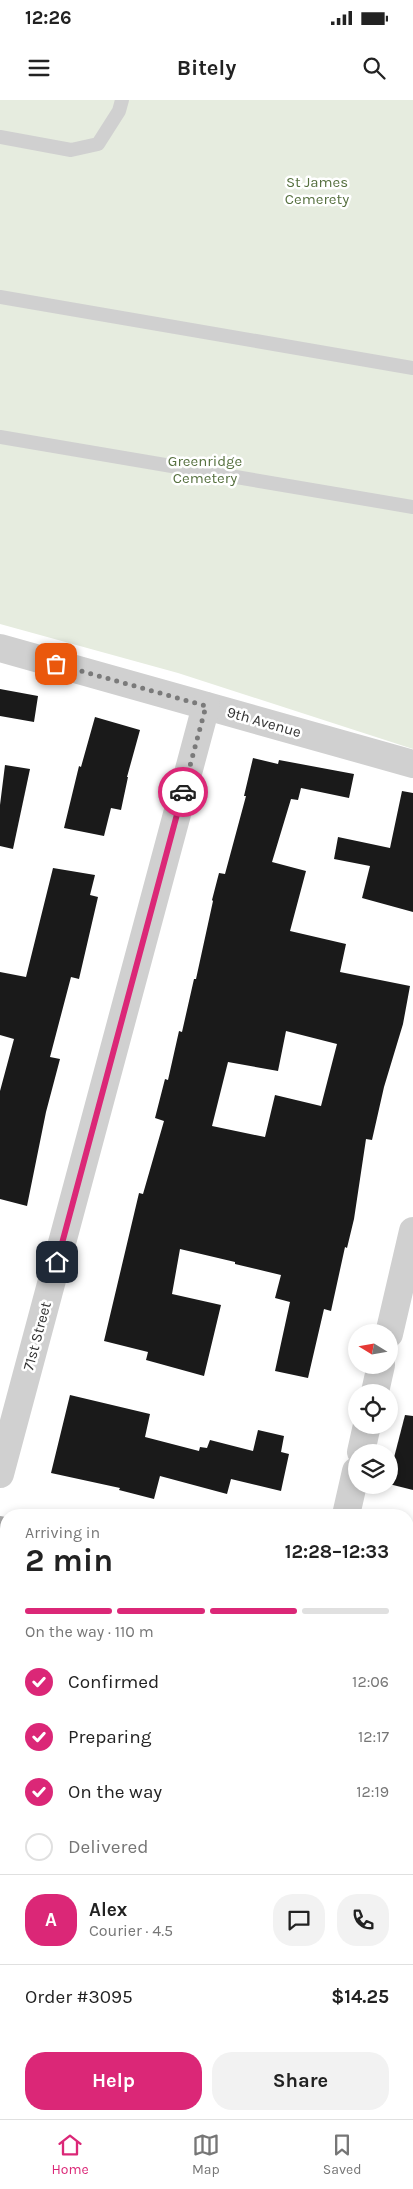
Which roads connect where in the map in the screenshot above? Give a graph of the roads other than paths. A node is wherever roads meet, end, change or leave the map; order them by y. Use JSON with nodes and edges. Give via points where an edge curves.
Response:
{"nodes":[{"id":1,"x":122,"y":100,"type":"edge"},
{"id":2,"x":0,"y":137,"type":"edge"},
{"id":3,"x":0,"y":297,"type":"edge"},
{"id":4,"x":413,"y":368,"type":"edge"},
{"id":5,"x":0,"y":437,"type":"edge"},
{"id":6,"x":413,"y":507,"type":"edge"},
{"id":7,"x":0,"y":648,"type":"edge"},
{"id":8,"x":206,"y":706,"type":"junction"},
{"id":9,"x":413,"y":764,"type":"edge"},
{"id":10,"x":413,"y":1231,"type":"edge"},
{"id":11,"x":391,"y":1324,"type":"edge"},
{"id":12,"x":0,"y":1474,"type":"edge"},
{"id":13,"x":351,"y":1494,"type":"edge"},
{"id":14,"x":347,"y":1509,"type":"edge"}],
"edges":[{"from":1,"to":2,"type":"lane","via":[[120,111],[98,144],[71,150]]},
{"from":3,"to":4,"type":"lane"},
{"from":5,"to":6,"type":"lane"},
{"from":7,"to":8,"type":"street","name":"9th Avenue"},
{"from":8,"to":9,"type":"street","name":"9th Avenue"},
{"from":8,"to":12,"type":"street","name":"71st Street"},
{"from":10,"to":11,"type":"street"},
{"from":13,"to":14,"type":"street"}]}
